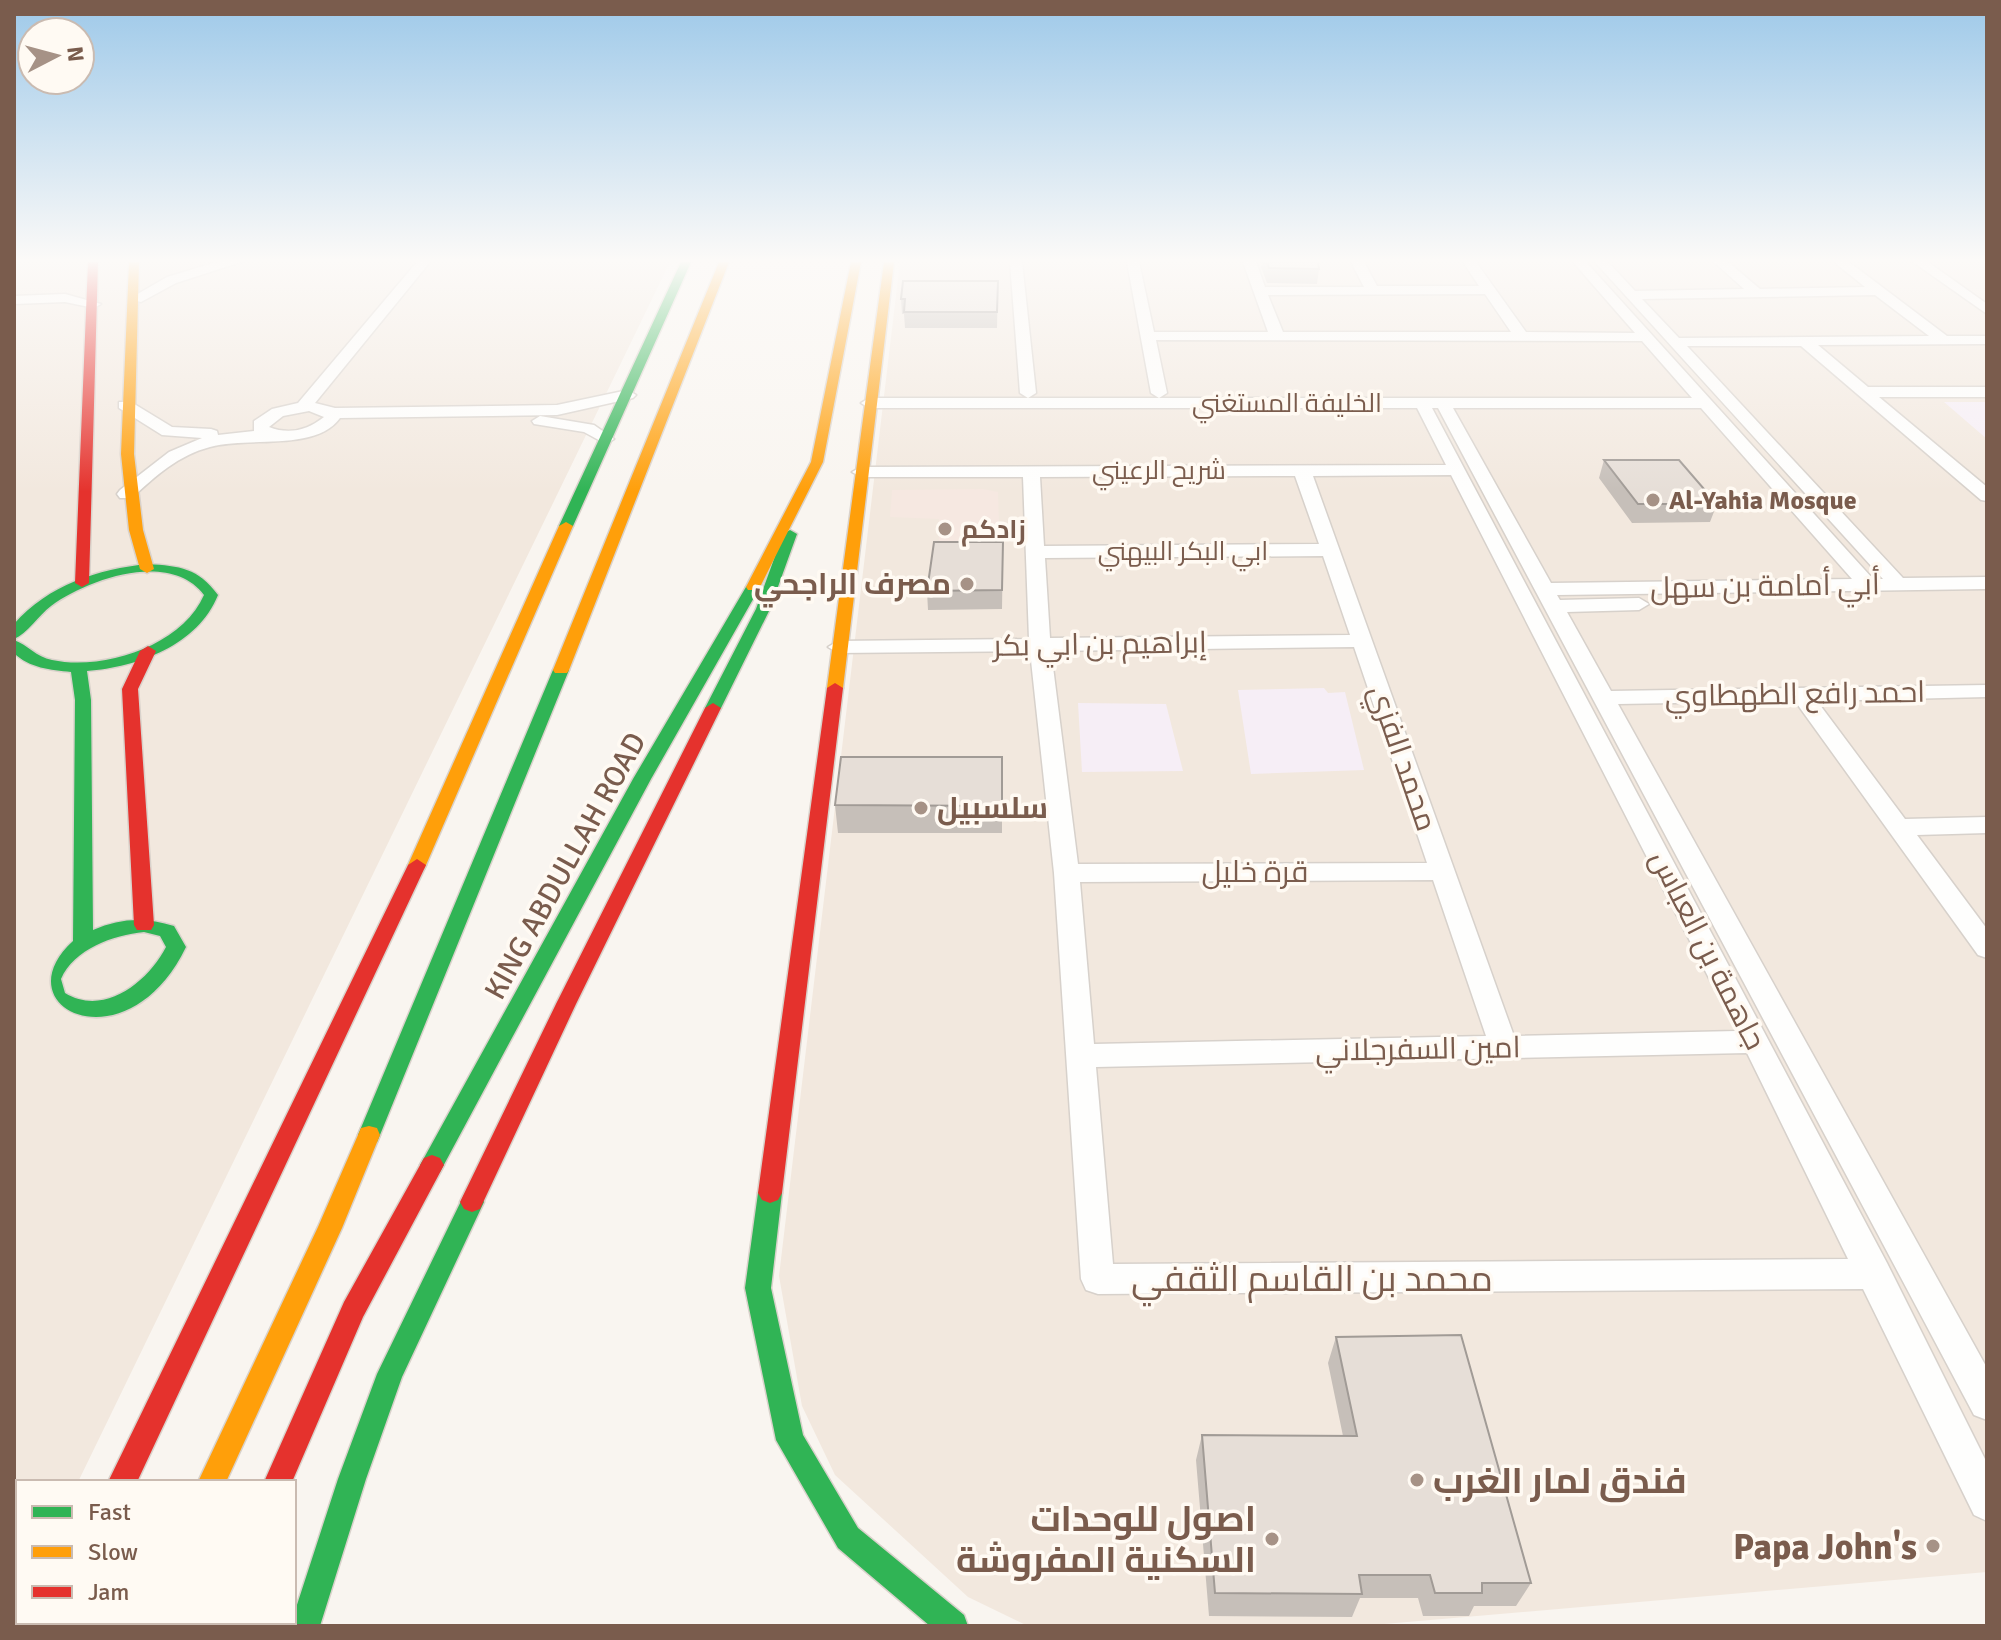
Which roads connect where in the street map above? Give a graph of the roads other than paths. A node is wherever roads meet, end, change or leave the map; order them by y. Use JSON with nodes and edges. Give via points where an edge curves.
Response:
{"nodes":[{"id":1,"x":93,"y":339,"type":"edge"},
{"id":2,"x":132,"y":339,"type":"edge"},
{"id":3,"x":360,"y":339,"type":"edge"},
{"id":4,"x":384,"y":339,"type":"edge"},
{"id":5,"x":653,"y":339,"type":"edge"},
{"id":6,"x":694,"y":339,"type":"edge"},
{"id":7,"x":843,"y":339,"type":"edge"},
{"id":8,"x":878,"y":339,"type":"edge"},
{"id":9,"x":1023,"y":339,"type":"edge"},
{"id":10,"x":1149,"y":339,"type":"edge"},
{"id":11,"x":1646,"y":339,"type":"edge"},
{"id":12,"x":1671,"y":339,"type":"edge"},
{"id":13,"x":1943,"y":340,"type":"joint"},
{"id":14,"x":1987,"y":340,"type":"edge"},
{"id":15,"x":1804,"y":341,"type":"junction"},
{"id":16,"x":1674,"y":342,"type":"junction"},
{"id":17,"x":1865,"y":392,"type":"junction"},
{"id":18,"x":1987,"y":392,"type":"edge"},
{"id":19,"x":1028,"y":393,"type":"junction"},
{"id":20,"x":1159,"y":393,"type":"junction"},
{"id":21,"x":628,"y":395,"type":"junction"},
{"id":22,"x":870,"y":398,"type":"junction"},
{"id":23,"x":1702,"y":400,"type":"junction"},
{"id":24,"x":1432,"y":403,"type":"junction"},
{"id":25,"x":125,"y":405,"type":"junction"},
{"id":26,"x":303,"y":407,"type":"junction"},
{"id":27,"x":327,"y":414,"type":"junction"},
{"id":28,"x":265,"y":430,"type":"junction"},
{"id":29,"x":606,"y":439,"type":"junction"},
{"id":30,"x":817,"y":462,"type":"junction"},
{"id":31,"x":1302,"y":470,"type":"junction"},
{"id":32,"x":1458,"y":470,"type":"junction"},
{"id":33,"x":1031,"y":471,"type":"junction"},
{"id":34,"x":861,"y":472,"type":"junction"},
{"id":35,"x":126,"y":494,"type":"junction"},
{"id":36,"x":1986,"y":494,"type":"edge"},
{"id":37,"x":1330,"y":550,"type":"junction"},
{"id":38,"x":1035,"y":552,"type":"junction"},
{"id":39,"x":147,"y":569,"type":"junction"},
{"id":40,"x":82,"y":583,"type":"junction"},
{"id":41,"x":1987,"y":583,"type":"edge"},
{"id":42,"x":1867,"y":584,"type":"junction"},
{"id":43,"x":1898,"y":584,"type":"junction"},
{"id":44,"x":1549,"y":597,"type":"junction"},
{"id":45,"x":1987,"y":598,"type":"edge"},
{"id":46,"x":22,"y":614,"type":"edge"},
{"id":47,"x":1362,"y":641,"type":"junction"},
{"id":48,"x":15,"y":645,"type":"edge"},
{"id":49,"x":1040,"y":645,"type":"junction"},
{"id":50,"x":838,"y":647,"type":"junction"},
{"id":51,"x":148,"y":651,"type":"junction"},
{"id":52,"x":78,"y":666,"type":"junction"},
{"id":53,"x":1987,"y":691,"type":"edge"},
{"id":54,"x":1801,"y":694,"type":"junction"},
{"id":55,"x":1603,"y":698,"type":"junction"},
{"id":56,"x":1987,"y":825,"type":"edge"},
{"id":57,"x":1900,"y":827,"type":"junction"},
{"id":58,"x":1442,"y":871,"type":"junction"},
{"id":59,"x":1067,"y":873,"type":"junction"},
{"id":60,"x":144,"y":925,"type":"junction"},
{"id":61,"x":83,"y":943,"type":"junction"},
{"id":62,"x":1987,"y":948,"type":"edge"},
{"id":63,"x":1756,"y":1042,"type":"junction"},
{"id":64,"x":1504,"y":1047,"type":"junction"},
{"id":65,"x":1080,"y":1056,"type":"junction"},
{"id":66,"x":1875,"y":1274,"type":"junction"},
{"id":67,"x":1987,"y":1403,"type":"edge"},
{"id":68,"x":141,"y":1448,"type":"junction"},
{"id":69,"x":352,"y":1479,"type":"junction"},
{"id":70,"x":126,"y":1480,"type":"edge"},
{"id":71,"x":141,"y":1480,"type":"edge"},
{"id":72,"x":213,"y":1480,"type":"edge"},
{"id":73,"x":279,"y":1480,"type":"edge"},
{"id":74,"x":1987,"y":1502,"type":"edge"},
{"id":75,"x":313,"y":1537,"type":"dead end"},
{"id":76,"x":305,"y":1626,"type":"edge"},
{"id":77,"x":953,"y":1626,"type":"edge"}],
"edges":[{"from":1,"to":40,"type":"main road"},
{"from":2,"to":25,"type":"main road"},
{"from":3,"to":26,"type":"street"},
{"from":4,"to":27,"type":"street"},
{"from":5,"to":21,"type":"main road"},
{"from":6,"to":72,"type":"main road","name":"KING ABDULLAH ROAD","via":[[330,1228]]},
{"from":7,"to":30,"type":"main road","name":"KING ABDULLAH ROAD"},
{"from":8,"to":22,"type":"main road"},
{"from":9,"to":19,"type":"street"},
{"from":10,"to":20,"type":"street"},
{"from":11,"to":23,"type":"street"},
{"from":12,"to":16,"type":"street"},
{"from":13,"to":14,"type":"street"},
{"from":13,"to":15,"type":"street"},
{"from":15,"to":16,"type":"street"},
{"from":15,"to":17,"type":"street"},
{"from":16,"to":43,"type":"street"},
{"from":17,"to":18,"type":"street"},
{"from":17,"to":36,"type":"street"},
{"from":19,"to":20,"type":"street","name":"الخليفة المستغني"},
{"from":19,"to":22,"type":"street","name":"الخليفة المستغني"},
{"from":20,"to":23,"type":"street","name":"الخليفة المستغني"},
{"from":21,"to":27,"type":"street","via":[[557,410]]},
{"from":21,"to":29,"type":"main road"},
{"from":22,"to":24,"type":"street","name":"الخليفة المستغني"},
{"from":22,"to":34,"type":"main road"},
{"from":23,"to":24,"type":"street","name":"الخليفة المستغني"},
{"from":23,"to":42,"type":"street"},
{"from":24,"to":32,"type":"street","name":"جاهمة بن العباس"},
{"from":24,"to":44,"type":"street","name":"جاهمة بن العباس"},
{"from":25,"to":28,"type":"street","via":[[168,432]]},
{"from":25,"to":35,"type":"main road"},
{"from":26,"to":27,"type":"street"},
{"from":26,"to":28,"type":"street","via":[[278,412]]},
{"from":27,"to":28,"type":"street","via":[[299,435]]},
{"from":27,"to":29,"type":"street","via":[[548,421],[588,428]]},
{"from":28,"to":35,"type":"street","via":[[181,450]]},
{"from":29,"to":68,"type":"main road","via":[[487,701],[450,796]]},
{"from":30,"to":69,"type":"main road","via":[[763,609],[429,1287]]},
{"from":30,"to":73,"type":"main road","name":"KING ABDULLAH ROAD","via":[[743,606],[642,779],[353,1310]]},
{"from":31,"to":32,"type":"street","name":"شريح الرعيني"},
{"from":31,"to":33,"type":"street","name":"شريح الرعيني"},
{"from":31,"to":37,"type":"street","name":"محمد الفزي"},
{"from":32,"to":63,"type":"street","name":"جاهمة بن العباس"},
{"from":33,"to":34,"type":"street","name":"شريح الرعيني"},
{"from":33,"to":38,"type":"street","name":"محمد بن القاسم الثقفي"},
{"from":34,"to":50,"type":"main road"},
{"from":35,"to":39,"type":"main road"},
{"from":37,"to":38,"type":"street","name":"ابي البكر البيهني"},
{"from":37,"to":47,"type":"street","name":"محمد الفزي"},
{"from":38,"to":49,"type":"street","name":"محمد بن القاسم الثقفي"},
{"from":39,"to":40,"type":"main road"},
{"from":39,"to":51,"type":"main road","via":[[187,573],[204,582],[211,595],[207,611],[190,628]]},
{"from":40,"to":46,"type":"main road"},
{"from":41,"to":43,"type":"street","name":"أبي أمامة بن سهل"},
{"from":42,"to":43,"type":"street","name":"أبي أمامة بن سهل"},
{"from":42,"to":44,"type":"street","name":"أبي أمامة بن سهل"},
{"from":44,"to":45,"type":"street","name":"أبي أمامة بن سهل"},
{"from":44,"to":55,"type":"street","name":"جاهمة بن العباس"},
{"from":46,"to":48,"type":"main road"},
{"from":47,"to":49,"type":"street","name":"إبراهيم بن ابي بكر"},
{"from":47,"to":58,"type":"street","name":"محمد الفزي"},
{"from":48,"to":52,"type":"main road","via":[[34,662]]},
{"from":49,"to":50,"type":"street","name":"إبراهيم بن ابي بكر"},
{"from":49,"to":59,"type":"street","name":"محمد بن القاسم الثقفي"},
{"from":50,"to":77,"type":"main road","via":[[758,1288],[790,1440],[848,1538]]},
{"from":51,"to":52,"type":"main road"},
{"from":51,"to":60,"type":"main road","via":[[130,689]]},
{"from":52,"to":61,"type":"main road","via":[[83,700]]},
{"from":53,"to":54,"type":"street","name":"احمد رافع الطهطاوي"},
{"from":54,"to":55,"type":"street","name":"احمد رافع الطهطاوي"},
{"from":54,"to":57,"type":"street"},
{"from":55,"to":67,"type":"street","name":"جاهمة بن العباس"},
{"from":56,"to":57,"type":"street"},
{"from":57,"to":62,"type":"street"},
{"from":58,"to":59,"type":"street","name":"قرة خليل"},
{"from":58,"to":64,"type":"street","name":"محمد الفزي"},
{"from":59,"to":65,"type":"street","name":"محمد بن القاسم الثقفي"},
{"from":60,"to":61,"type":"main road"},
{"from":60,"to":61,"type":"main road","via":[[174,938],[175,957],[160,979],[116,1004],[70,1006],[54,994],[60,963]]},
{"from":63,"to":64,"type":"street","name":"امين السفرجلاني"},
{"from":63,"to":66,"type":"street","name":"جاهمة بن العباس"},
{"from":64,"to":65,"type":"street","name":"امين السفرجلاني"},
{"from":65,"to":66,"type":"street","name":"محمد بن القاسم الثقفي","via":[[1098,1279]]},
{"from":66,"to":74,"type":"street","name":"جاهمة بن العباس"},
{"from":68,"to":70,"type":"main road"},
{"from":68,"to":71,"type":"main road"},
{"from":69,"to":75,"type":"main road"},
{"from":69,"to":76,"type":"main road"}]}
